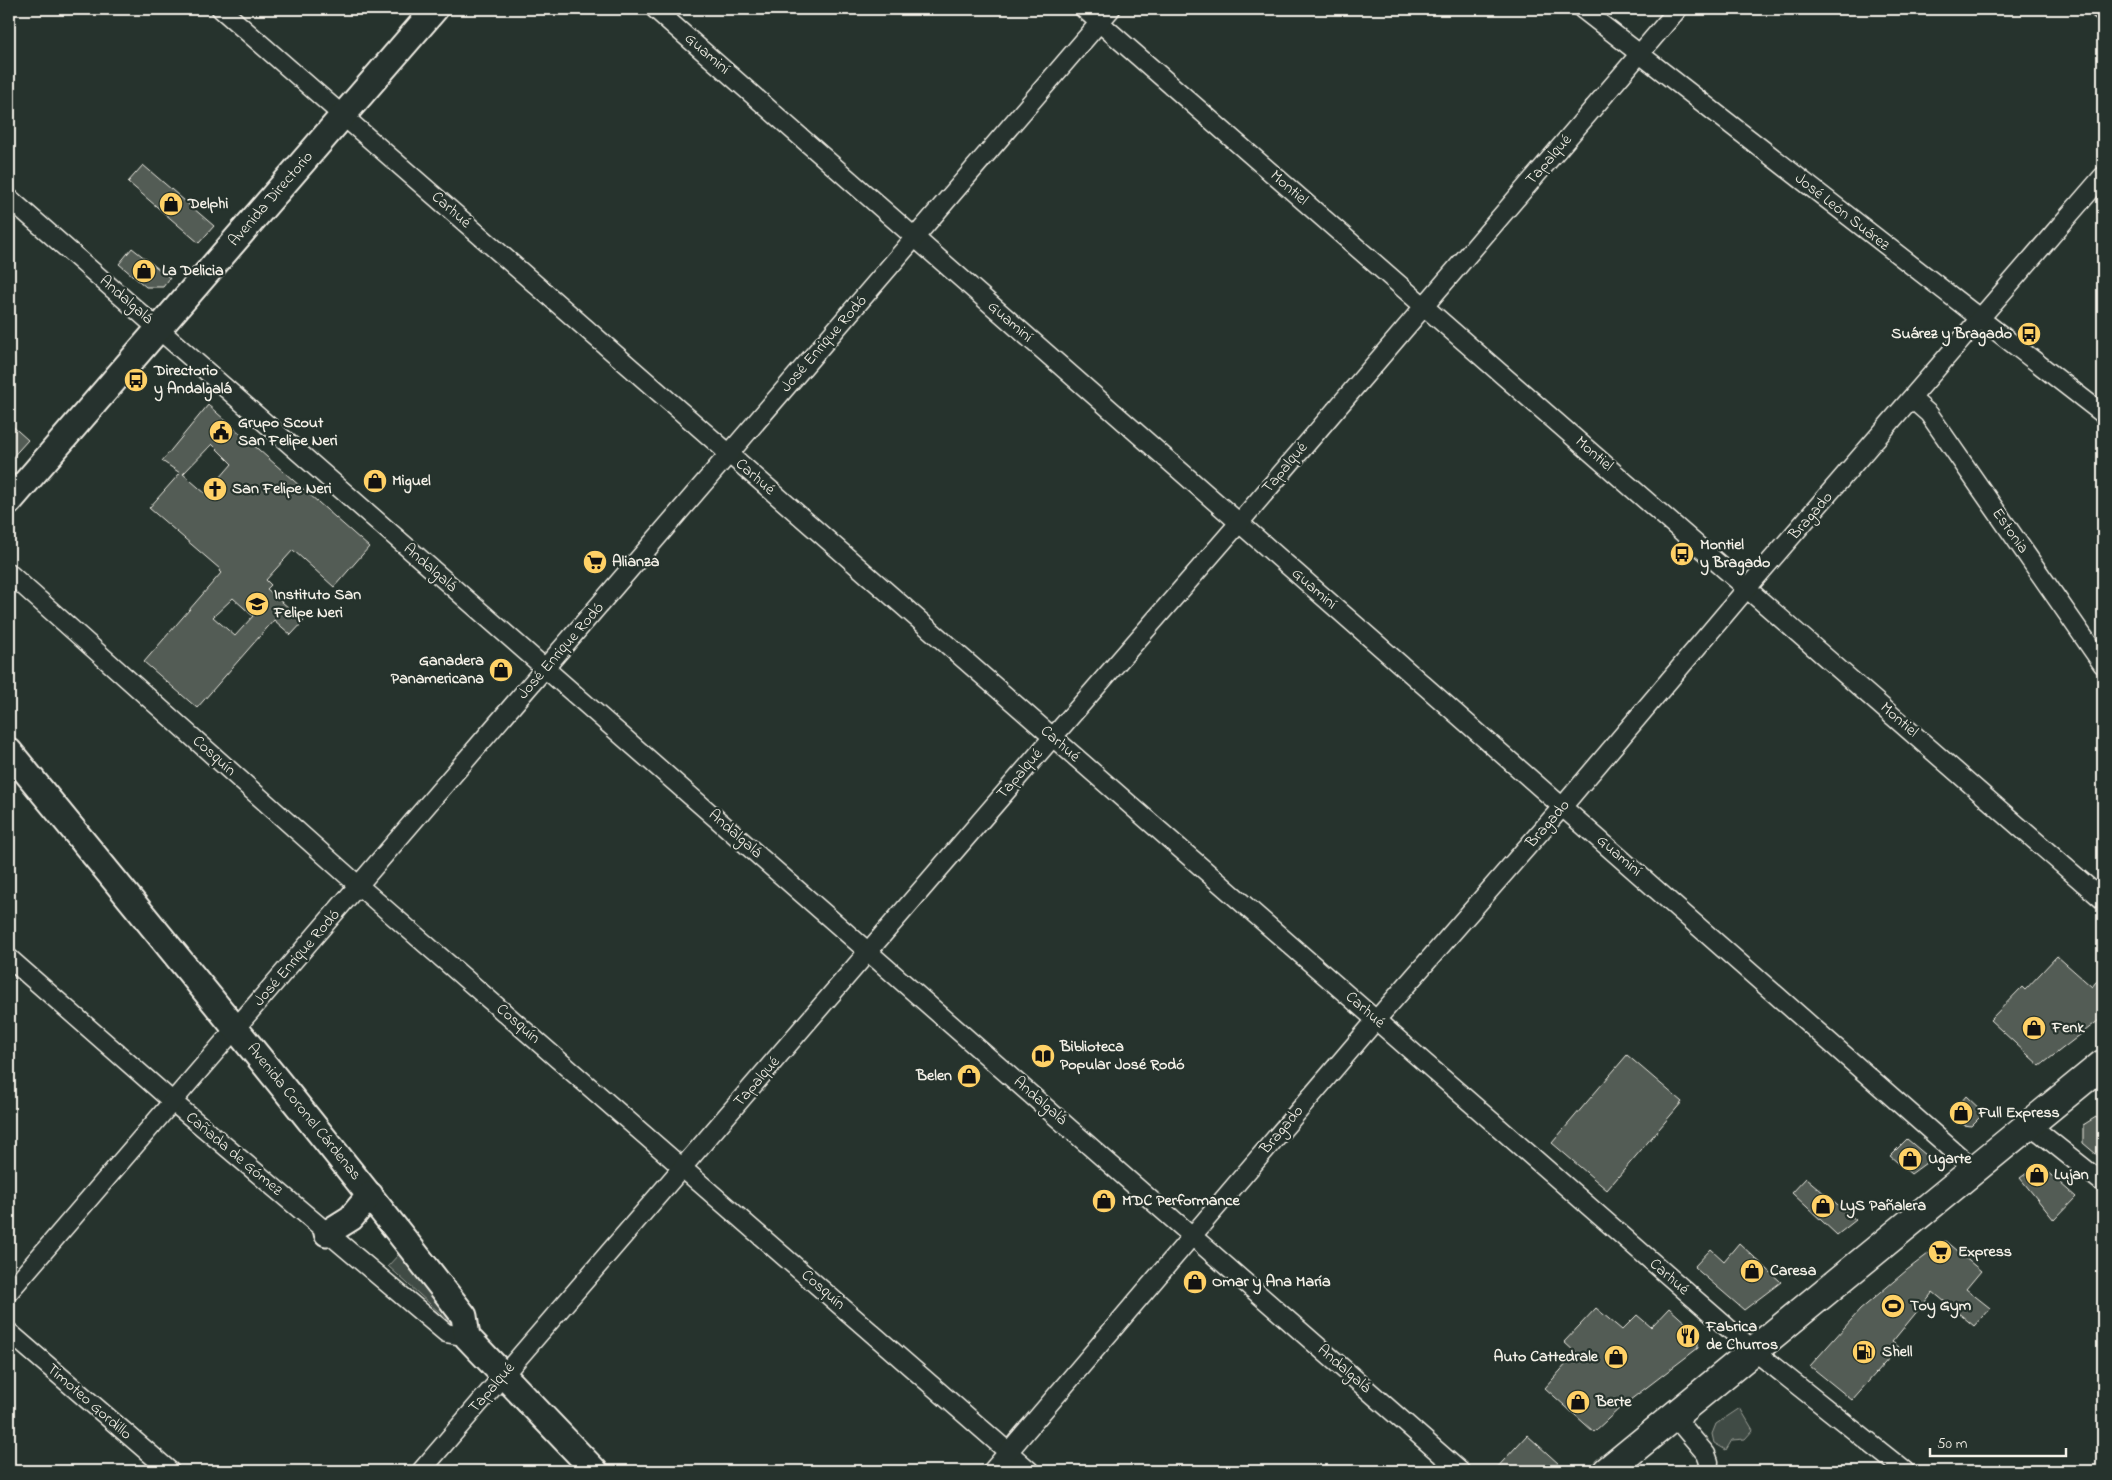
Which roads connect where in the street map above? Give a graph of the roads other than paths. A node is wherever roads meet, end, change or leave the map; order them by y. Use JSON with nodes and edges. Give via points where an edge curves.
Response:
{"nodes":[{"id":1,"x":221,"y":9,"type":"edge"},
{"id":2,"x":435,"y":9,"type":"edge"},
{"id":3,"x":656,"y":9,"type":"edge"},
{"id":4,"x":1084,"y":9,"type":"edge"},
{"id":5,"x":1111,"y":9,"type":"edge"},
{"id":6,"x":1582,"y":9,"type":"edge"},
{"id":7,"x":1678,"y":9,"type":"edge"},
{"id":8,"x":2099,"y":9,"type":"edge"},
{"id":9,"x":2103,"y":12,"type":"edge"},
{"id":10,"x":1100,"y":22,"type":"junction"},
{"id":11,"x":1639,"y":54,"type":"junction"},
{"id":12,"x":343,"y":116,"type":"junction"},
{"id":13,"x":2103,"y":176,"type":"edge"},
{"id":14,"x":9,"y":198,"type":"edge"},
{"id":15,"x":916,"y":238,"type":"junction"},
{"id":16,"x":1423,"y":306,"type":"junction"},
{"id":17,"x":1980,"y":318,"type":"junction"},
{"id":18,"x":158,"y":329,"type":"junction"},
{"id":19,"x":1912,"y":400,"type":"junction"},
{"id":20,"x":2103,"y":414,"type":"edge"},
{"id":21,"x":729,"y":454,"type":"junction"},
{"id":22,"x":9,"y":502,"type":"edge"},
{"id":23,"x":1239,"y":523,"type":"junction"},
{"id":24,"x":9,"y":574,"type":"edge"},
{"id":25,"x":1748,"y":587,"type":"junction"},
{"id":26,"x":2103,"y":665,"type":"edge"},
{"id":27,"x":545,"y":669,"type":"junction"},
{"id":28,"x":1052,"y":737,"type":"junction"},
{"id":29,"x":9,"y":751,"type":"edge"},
{"id":30,"x":1563,"y":806,"type":"junction"},
{"id":31,"x":359,"y":886,"type":"junction"},
{"id":32,"x":2103,"y":900,"type":"edge"},
{"id":33,"x":869,"y":951,"type":"junction"},
{"id":34,"x":9,"y":958,"type":"edge"},
{"id":35,"x":1376,"y":1020,"type":"junction"},
{"id":36,"x":237,"y":1028,"type":"junction"},
{"id":37,"x":2103,"y":1064,"type":"edge"},
{"id":38,"x":173,"y":1102,"type":"junction"},
{"id":39,"x":2030,"y":1124,"type":"junction"},
{"id":40,"x":684,"y":1167,"type":"junction"},
{"id":41,"x":1974,"y":1169,"type":"junction"},
{"id":42,"x":2103,"y":1183,"type":"edge"},
{"id":43,"x":370,"y":1195,"type":"junction"},
{"id":44,"x":327,"y":1233,"type":"junction"},
{"id":45,"x":1192,"y":1235,"type":"junction"},
{"id":46,"x":9,"y":1292,"type":"edge"},
{"id":47,"x":9,"y":1332,"type":"edge"},
{"id":48,"x":467,"y":1337,"type":"junction"},
{"id":49,"x":1753,"y":1350,"type":"junction"},
{"id":50,"x":502,"y":1376,"type":"junction"},
{"id":51,"x":1674,"y":1416,"type":"junction"},
{"id":52,"x":1008,"y":1452,"type":"junction"},
{"id":53,"x":170,"y":1471,"type":"edge"},
{"id":54,"x":421,"y":1471,"type":"edge"},
{"id":55,"x":595,"y":1471,"type":"edge"},
{"id":56,"x":992,"y":1471,"type":"edge"},
{"id":57,"x":1030,"y":1471,"type":"edge"},
{"id":58,"x":1460,"y":1471,"type":"edge"},
{"id":59,"x":1607,"y":1471,"type":"edge"},
{"id":60,"x":1708,"y":1471,"type":"edge"},
{"id":61,"x":1905,"y":1471,"type":"edge"}],
"edges":[{"from":1,"to":12,"type":"street","name":"Carhué"},
{"from":2,"to":12,"type":"street","name":"Avenida Directorio"},
{"from":3,"to":15,"type":"street","name":"Guaminí"},
{"from":4,"to":10,"type":"street","name":"Montiel"},
{"from":5,"to":10,"type":"street","name":"José Enrique Rodó"},
{"from":6,"to":11,"type":"street","name":"José León Suárez"},
{"from":7,"to":11,"type":"street","name":"Tapalqué"},
{"from":8,"to":9,"type":"street"},
{"from":10,"to":15,"type":"street","name":"José Enrique Rodó"},
{"from":10,"to":16,"type":"street","name":"Montiel"},
{"from":11,"to":16,"type":"street","name":"Tapalqué"},
{"from":11,"to":17,"type":"street","name":"José León Suárez"},
{"from":12,"to":18,"type":"street","name":"Avenida Directorio"},
{"from":12,"to":21,"type":"street","name":"Carhué"},
{"from":13,"to":17,"type":"street","name":"Bragado"},
{"from":14,"to":18,"type":"street","name":"Andalgalá"},
{"from":15,"to":21,"type":"street","name":"José Enrique Rodó"},
{"from":15,"to":23,"type":"street","name":"Guaminí"},
{"from":16,"to":23,"type":"street","name":"Tapalqué"},
{"from":16,"to":25,"type":"street","name":"Montiel"},
{"from":17,"to":19,"type":"street","name":"Bragado"},
{"from":17,"to":20,"type":"street","name":"José León Suárez"},
{"from":18,"to":22,"type":"street","name":"Avenida Directorio"},
{"from":18,"to":27,"type":"street","name":"Andalgalá"},
{"from":19,"to":25,"type":"street","name":"Bragado"},
{"from":19,"to":26,"type":"street","name":"Estonia","via":[[1929,414]]},
{"from":21,"to":27,"type":"street","name":"José Enrique Rodó"},
{"from":21,"to":28,"type":"street","name":"Carhué"},
{"from":23,"to":28,"type":"street","name":"Tapalqué"},
{"from":23,"to":30,"type":"street","name":"Guaminí"},
{"from":24,"to":31,"type":"street","name":"Cosquín"},
{"from":25,"to":30,"type":"street","name":"Bragado"},
{"from":25,"to":32,"type":"street","name":"Montiel"},
{"from":27,"to":31,"type":"street","name":"José Enrique Rodó"},
{"from":27,"to":33,"type":"street","name":"Andalgalá"},
{"from":28,"to":33,"type":"street","name":"Tapalqué"},
{"from":28,"to":35,"type":"street","name":"Carhué"},
{"from":29,"to":36,"type":"street","name":"Avenida Coronel Cárdenas"},
{"from":30,"to":35,"type":"street","name":"Bragado"},
{"from":30,"to":41,"type":"street","name":"Guaminí"},
{"from":31,"to":36,"type":"street","name":"José Enrique Rodó"},
{"from":31,"to":40,"type":"street","name":"Cosquín"},
{"from":33,"to":40,"type":"street","name":"Tapalqué"},
{"from":33,"to":45,"type":"street","name":"Andalgalá"},
{"from":34,"to":38,"type":"street","name":"Cañada de Gómez"},
{"from":35,"to":45,"type":"street","name":"Bragado"},
{"from":35,"to":49,"type":"street","name":"Carhué"},
{"from":36,"to":38,"type":"street","name":"José Enrique Rodó"},
{"from":36,"to":43,"type":"street","name":"Avenida Coronel Cárdenas"},
{"from":37,"to":39,"type":"main road"},
{"from":38,"to":44,"type":"street","name":"Cañada de Gómez"},
{"from":38,"to":46,"type":"street","name":"José Enrique Rodó"},
{"from":39,"to":41,"type":"main road"},
{"from":39,"to":42,"type":"street"},
{"from":40,"to":50,"type":"street","name":"Tapalqué"},
{"from":40,"to":52,"type":"street","name":"Cosquín"},
{"from":41,"to":49,"type":"main road"},
{"from":43,"to":44,"type":"street","via":[[351,1218]]},
{"from":43,"to":48,"type":"street","name":"Avenida Coronel Cárdenas","via":[[464,1316]]},
{"from":44,"to":48,"type":"street","name":"Cañada de Gómez","via":[[446,1333]]},
{"from":45,"to":52,"type":"street","name":"Bragado"},
{"from":45,"to":58,"type":"street","name":"Andalgalá"},
{"from":47,"to":53,"type":"street","name":"Timoteo Gordillo"},
{"from":48,"to":50,"type":"street","name":"Avenida Coronel Cárdenas"},
{"from":49,"to":51,"type":"main road"},
{"from":49,"to":61,"type":"street","name":"Carhué"},
{"from":50,"to":54,"type":"street","name":"Tapalqué"},
{"from":50,"to":55,"type":"street","name":"Avenida Coronel Cárdenas"},
{"from":51,"to":59,"type":"main road"},
{"from":51,"to":60,"type":"street","via":[[1706,1454]]},
{"from":52,"to":56,"type":"street","name":"Bragado"},
{"from":52,"to":57,"type":"street","name":"Cosquín"}]}
